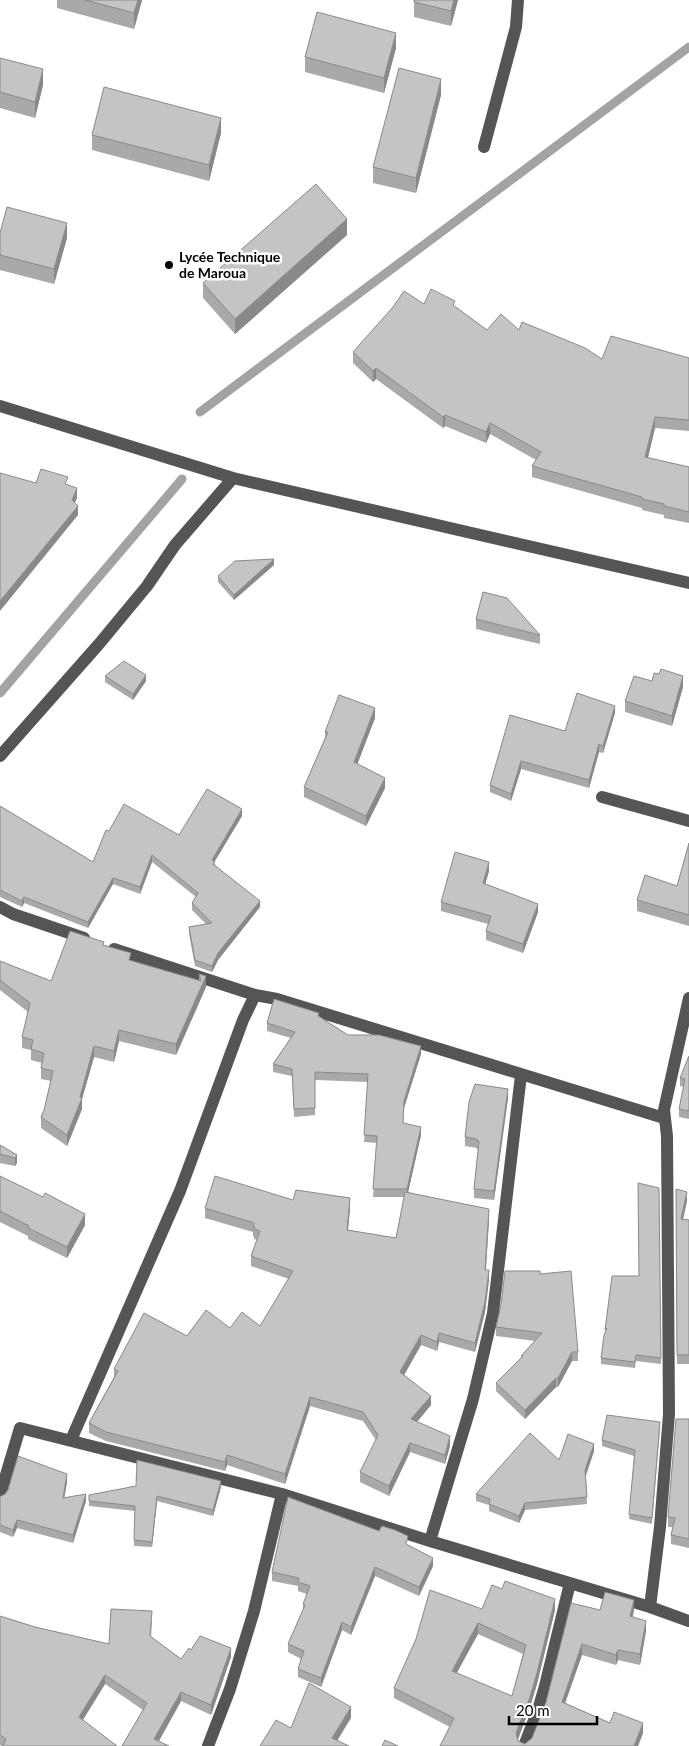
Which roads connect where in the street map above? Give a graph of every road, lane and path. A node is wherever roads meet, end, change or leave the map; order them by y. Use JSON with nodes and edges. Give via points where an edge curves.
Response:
{"nodes":[{"id":1,"x":518,"y":0,"type":"edge"},
{"id":2,"x":484,"y":147,"type":"dead end"},
{"id":3,"x":0,"y":406,"type":"edge"},
{"id":4,"x":233,"y":478,"type":"junction"},
{"id":5,"x":689,"y":582,"type":"edge"},
{"id":6,"x":0,"y":756,"type":"edge"},
{"id":7,"x":602,"y":797,"type":"dead end"},
{"id":8,"x":689,"y":821,"type":"edge"},
{"id":9,"x":0,"y":907,"type":"edge"},
{"id":10,"x":255,"y":995,"type":"junction"},
{"id":11,"x":689,"y":998,"type":"edge"},
{"id":12,"x":521,"y":1075,"type":"junction"},
{"id":13,"x":664,"y":1118,"type":"junction"},
{"id":14,"x":71,"y":1440,"type":"junction"},
{"id":15,"x":282,"y":1494,"type":"junction"},
{"id":16,"x":0,"y":1495,"type":"edge"},
{"id":17,"x":430,"y":1541,"type":"junction"},
{"id":18,"x":570,"y":1583,"type":"junction"},
{"id":19,"x":650,"y":1607,"type":"junction"},
{"id":20,"x":689,"y":1621,"type":"edge"},
{"id":21,"x":208,"y":1746,"type":"edge"},
{"id":22,"x":524,"y":1746,"type":"edge"}],
"edges":[{"from":1,"to":2,"type":"street","via":[[516,26]]},
{"from":3,"to":4,"type":"street"},
{"from":4,"to":5,"type":"street"},
{"from":4,"to":6,"type":"street","via":[[175,545],[147,586],[99,644]]},
{"from":7,"to":8,"type":"street"},
{"from":9,"to":10,"type":"street"},
{"from":10,"to":12,"type":"street","via":[[277,999]]},
{"from":10,"to":14,"type":"street","via":[[180,1191]]},
{"from":11,"to":13,"type":"street"},
{"from":12,"to":13,"type":"street"},
{"from":12,"to":17,"type":"street","via":[[493,1313],[472,1399]]},
{"from":13,"to":19,"type":"street","via":[[667,1136],[669,1414]]},
{"from":14,"to":15,"type":"street"},
{"from":14,"to":16,"type":"street","via":[[20,1428]]},
{"from":15,"to":17,"type":"street"},
{"from":15,"to":21,"type":"street","via":[[254,1611]]},
{"from":17,"to":18,"type":"street"},
{"from":18,"to":19,"type":"street"},
{"from":18,"to":22,"type":"street","via":[[545,1686]]},
{"from":19,"to":20,"type":"street"}]}
